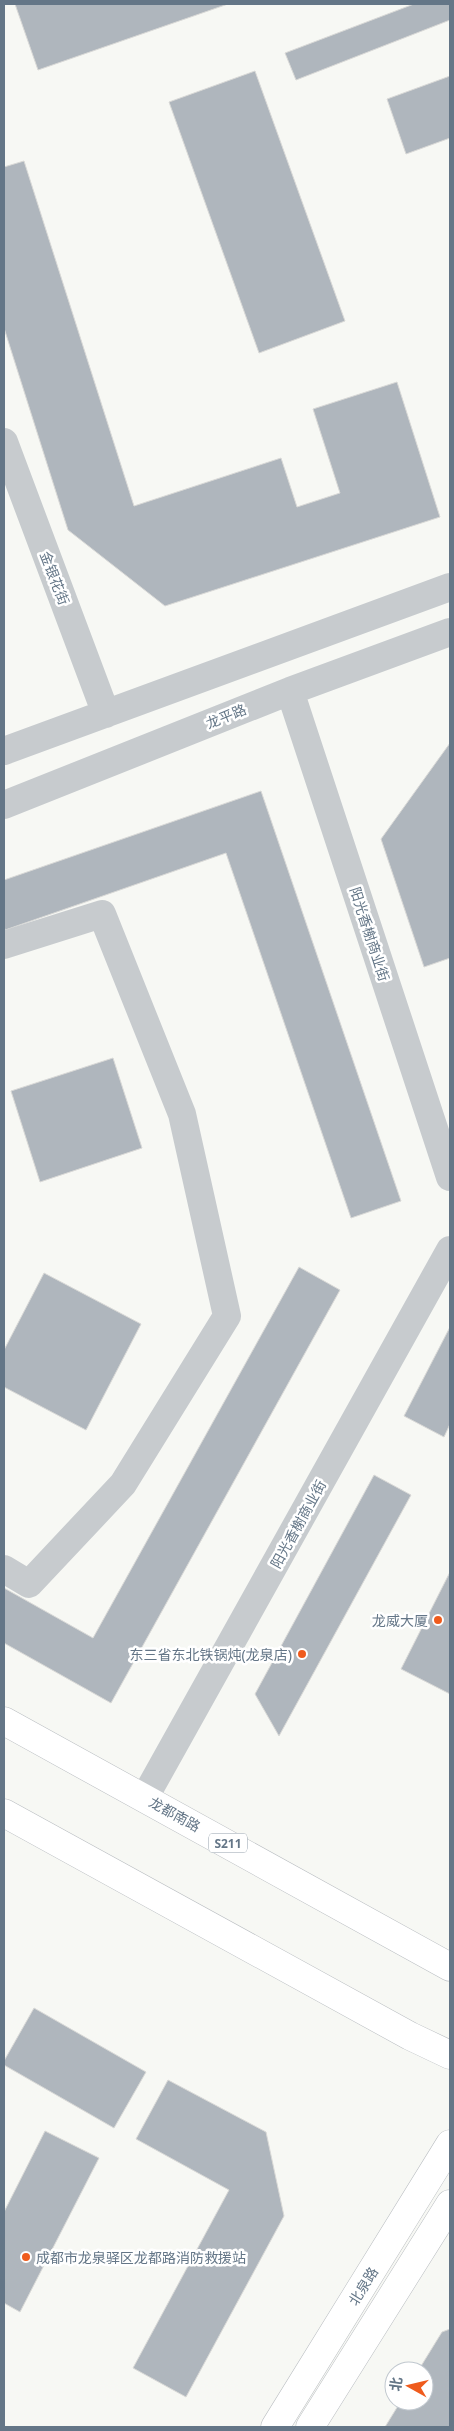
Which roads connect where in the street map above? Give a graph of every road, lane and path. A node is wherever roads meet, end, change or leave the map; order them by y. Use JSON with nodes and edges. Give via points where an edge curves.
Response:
{"nodes":[{"id":1,"x":4,"y":442,"type":"edge"},
{"id":2,"x":450,"y":587,"type":"edge"},
{"id":3,"x":450,"y":632,"type":"edge"},
{"id":4,"x":290,"y":691,"type":"junction"},
{"id":5,"x":106,"y":714,"type":"junction"},
{"id":6,"x":4,"y":752,"type":"edge"},
{"id":7,"x":4,"y":805,"type":"edge"},
{"id":8,"x":4,"y":945,"type":"edge"},
{"id":9,"x":450,"y":1177,"type":"edge"},
{"id":10,"x":450,"y":1250,"type":"edge"},
{"id":11,"x":4,"y":1569,"type":"edge"},
{"id":12,"x":4,"y":1721,"type":"edge"},
{"id":13,"x":145,"y":1797,"type":"junction"},
{"id":14,"x":4,"y":1813,"type":"edge"},
{"id":15,"x":450,"y":1967,"type":"edge"},
{"id":16,"x":450,"y":2055,"type":"edge"},
{"id":17,"x":450,"y":2144,"type":"edge"},
{"id":18,"x":450,"y":2204,"type":"edge"},
{"id":19,"x":275,"y":2427,"type":"edge"},
{"id":20,"x":310,"y":2427,"type":"edge"}],
"edges":[{"from":1,"to":5,"type":"street","name":"金银花街"},
{"from":2,"to":5,"type":"street"},
{"from":3,"to":4,"type":"street","name":"龙平路"},
{"from":4,"to":7,"type":"street","name":"龙平路"},
{"from":4,"to":9,"type":"street","name":"阳光香榭商业街"},
{"from":5,"to":6,"type":"street"},
{"from":8,"to":11,"type":"street","via":[[102,914],[182,1114],[227,1316],[124,1484],[29,1584]]},
{"from":10,"to":13,"type":"street","name":"阳光香榭商业街"},
{"from":12,"to":13,"type":"main road","name":"龙都南路","number":"S211"},
{"from":13,"to":15,"type":"main road","name":"龙都南路","number":"S211"},
{"from":14,"to":16,"type":"main road"},
{"from":17,"to":19,"type":"main road","name":"北泉路"},
{"from":18,"to":20,"type":"main road"}]}
